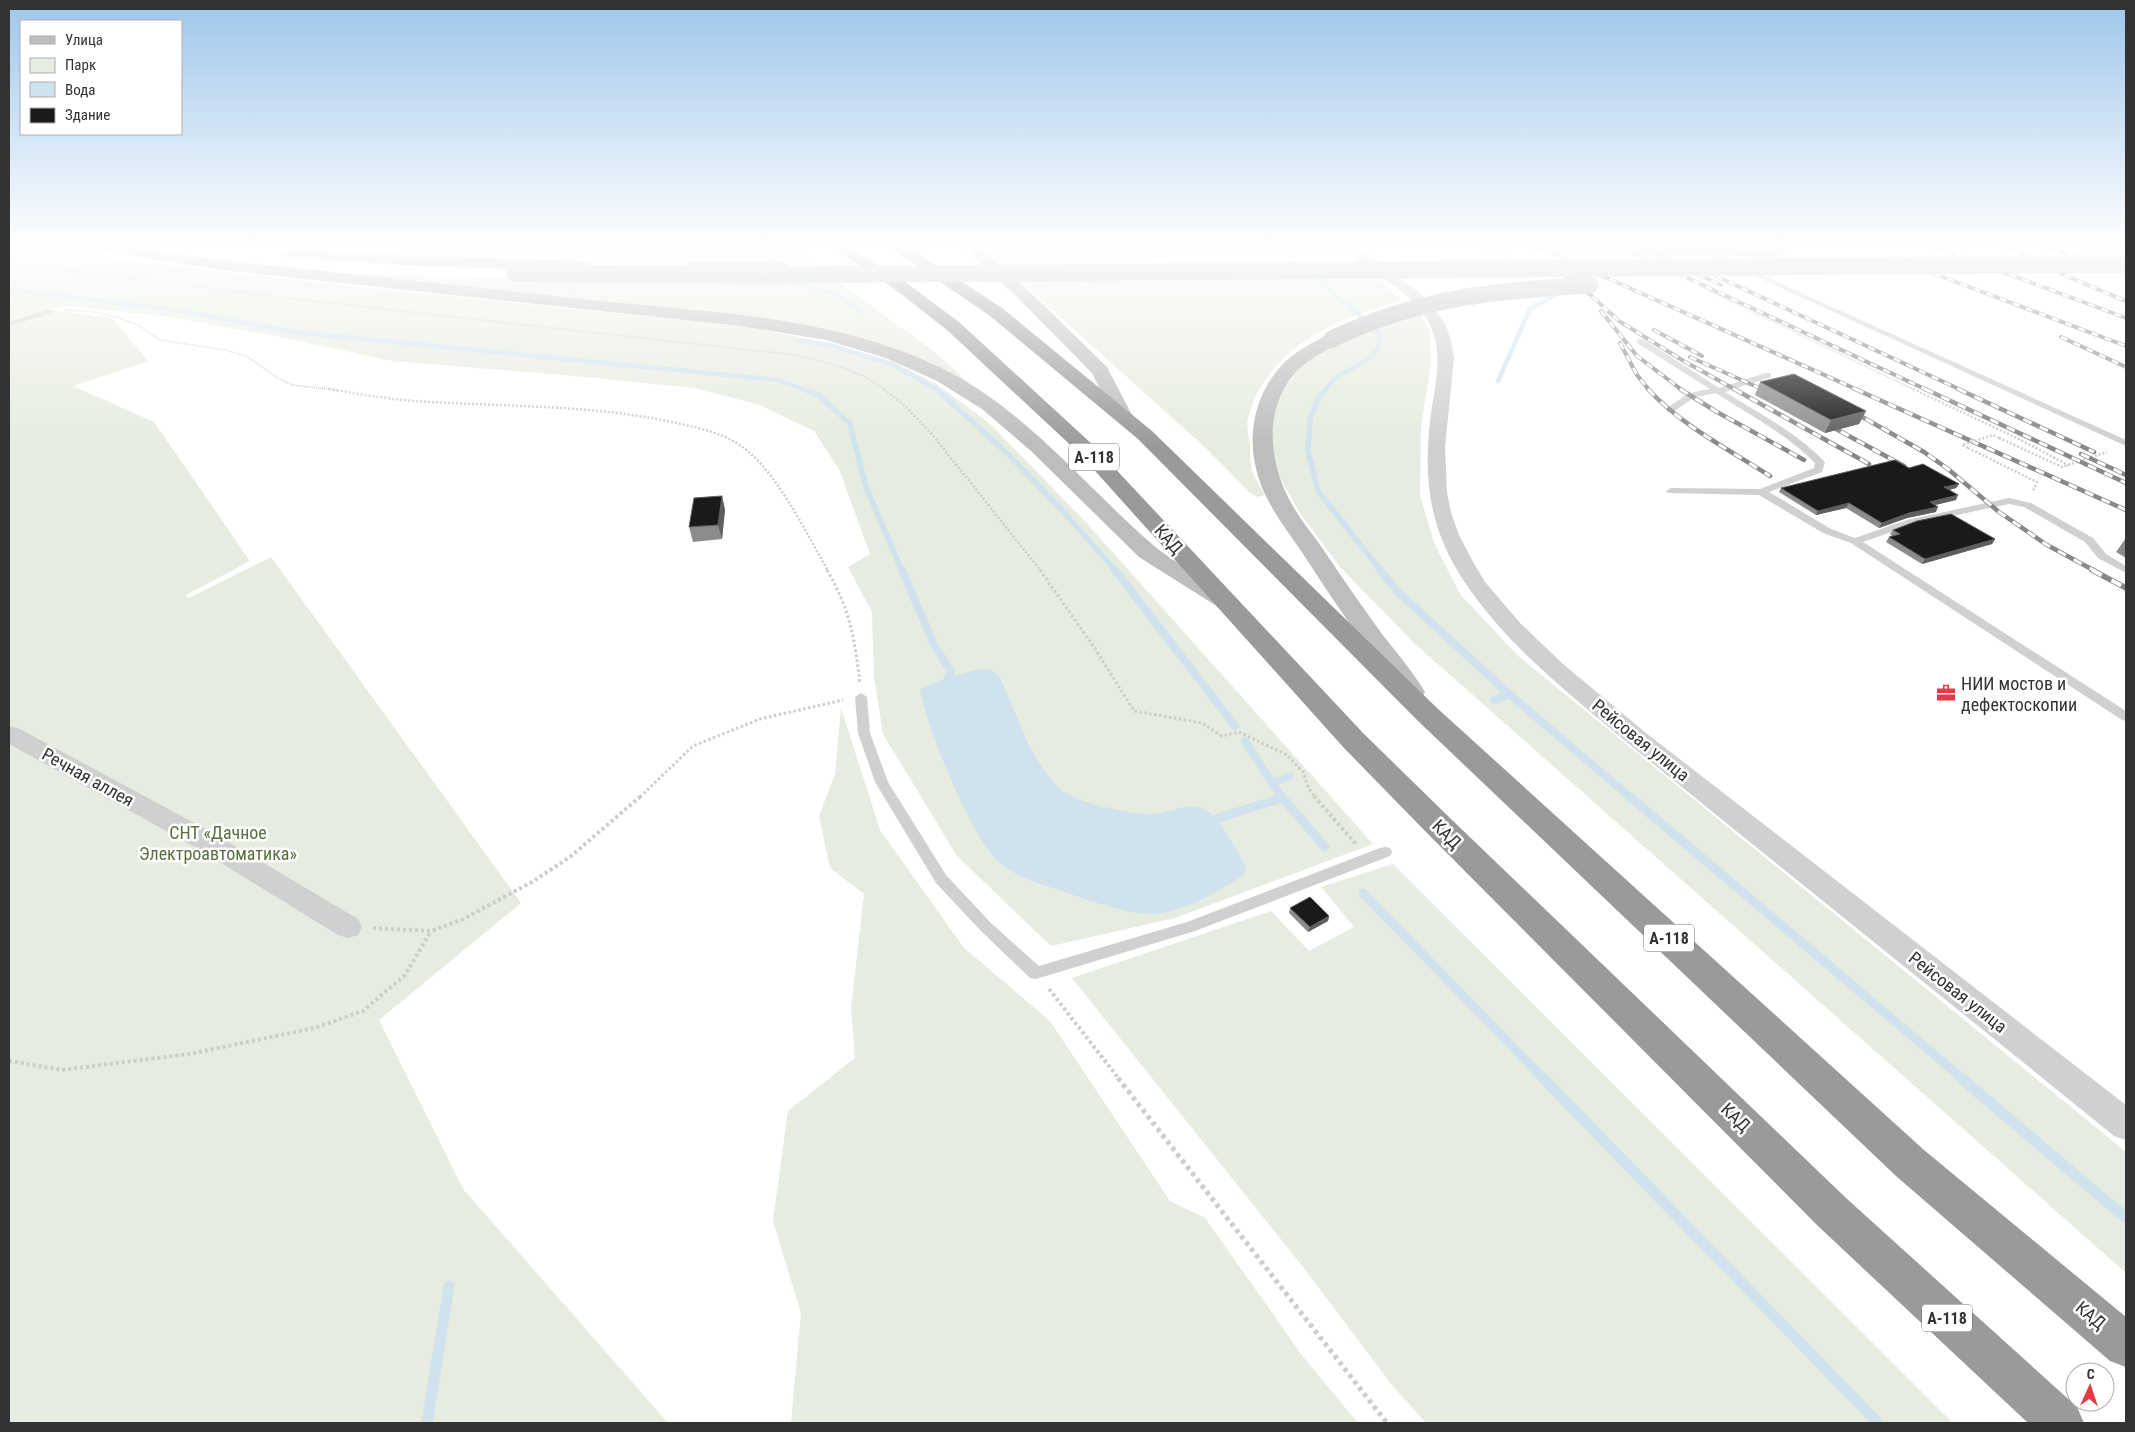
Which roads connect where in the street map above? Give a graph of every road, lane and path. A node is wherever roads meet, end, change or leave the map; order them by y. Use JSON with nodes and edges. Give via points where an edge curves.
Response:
{"nodes":[{"id":1,"x":49,"y":311,"type":"edge"},
{"id":2,"x":46,"y":312,"type":"edge"},
{"id":3,"x":58,"y":312,"type":"edge"},
{"id":4,"x":85,"y":312,"type":"edge"},
{"id":5,"x":394,"y":312,"type":"edge"},
{"id":6,"x":656,"y":312,"type":"edge"},
{"id":7,"x":934,"y":312,"type":"edge"},
{"id":8,"x":996,"y":312,"type":"edge"},
{"id":9,"x":1041,"y":312,"type":"edge"},
{"id":10,"x":1401,"y":312,"type":"edge"},
{"id":11,"x":1429,"y":312,"type":"edge"},
{"id":12,"x":1754,"y":312,"type":"edge"},
{"id":13,"x":1837,"y":312,"type":"edge"},
{"id":14,"x":9,"y":324,"type":"edge"},
{"id":15,"x":1640,"y":341,"type":"dead end"},
{"id":16,"x":1768,"y":375,"type":"dead end"},
{"id":17,"x":1719,"y":390,"type":"junction"},
{"id":18,"x":1670,"y":410,"type":"dead end"},
{"id":19,"x":1122,"y":415,"type":"junction"},
{"id":20,"x":2126,"y":443,"type":"edge"},
{"id":21,"x":2108,"y":452,"type":"dead end"},
{"id":22,"x":2068,"y":465,"type":"junction"},
{"id":23,"x":2029,"y":477,"type":"dead end"},
{"id":24,"x":1671,"y":491,"type":"dead end"},
{"id":25,"x":1761,"y":492,"type":"junction"},
{"id":26,"x":1855,"y":541,"type":"junction"},
{"id":27,"x":2126,"y":570,"type":"edge"},
{"id":28,"x":1224,"y":600,"type":"junction"},
{"id":29,"x":861,"y":697,"type":"junction"},
{"id":30,"x":1427,"y":714,"type":"junction"},
{"id":31,"x":2126,"y":718,"type":"edge"},
{"id":32,"x":13,"y":741,"type":"edge"},
{"id":33,"x":1385,"y":852,"type":"dead end"},
{"id":34,"x":1368,"y":858,"type":"junction"},
{"id":35,"x":348,"y":926,"type":"joint"},
{"id":36,"x":431,"y":931,"type":"junction"},
{"id":37,"x":1036,"y":973,"type":"junction"},
{"id":38,"x":9,"y":1061,"type":"edge"},
{"id":39,"x":2121,"y":1114,"type":"edge"},
{"id":40,"x":2126,"y":1345,"type":"edge"},
{"id":41,"x":1386,"y":1423,"type":"edge"},
{"id":42,"x":2061,"y":1423,"type":"edge"}],
"edges":[{"from":1,"to":3,"type":"path"},
{"from":2,"to":14,"type":"lane"},
{"from":4,"to":29,"type":"path","via":[[133,322],[161,340],[220,348],[248,357],[274,378],[301,387],[426,402],[603,410],[654,417],[703,429],[734,441],[772,476],[846,608],[853,631]]},
{"from":5,"to":34,"type":"path","via":[[795,355],[852,371],[892,395],[930,432],[1066,607],[1134,711],[1197,722],[1222,736],[1239,732],[1287,755],[1302,772],[1317,800]]},
{"from":6,"to":28,"type":"main road","via":[[828,335],[866,345],[927,368],[989,405],[1038,447],[1146,552]]},
{"from":7,"to":28,"type":"highway","name":"КАД","number":"А-118","via":[[1086,449]]},
{"from":8,"to":19,"type":"highway","name":"КАД","number":"А-118"},
{"from":9,"to":19,"type":"main road","via":[[1100,371]]},
{"from":10,"to":30,"type":"main road","bridge":true,"via":[[1365,323],[1332,339],[1293,365],[1270,398],[1261,436],[1264,462],[1277,498],[1342,597]]},
{"from":11,"to":39,"type":"street","name":"Рейсовая улица","via":[[1440,327],[1446,358],[1436,447],[1436,489],[1448,534],[1471,577],[1488,599],[1526,642],[1626,730]]},
{"from":12,"to":22,"type":"path"},
{"from":13,"to":20,"type":"lane"},
{"from":15,"to":17,"type":"lane"},
{"from":16,"to":17,"type":"lane"},
{"from":17,"to":18,"type":"lane","via":[[1692,395]]},
{"from":17,"to":25,"type":"lane","via":[[1784,433],[1820,462],[1819,470]]},
{"from":19,"to":30,"type":"highway","name":"КАД","number":"А-118"},
{"from":21,"to":22,"type":"path"},
{"from":22,"to":23,"type":"path","bridge":true,"via":[[2062,467],[1993,435],[1962,445]]},
{"from":24,"to":25,"type":"lane"},
{"from":25,"to":26,"type":"lane","via":[[1827,531]]},
{"from":26,"to":27,"type":"lane","via":[[1911,522],[2009,501],[2027,506],[2089,540],[2102,556]]},
{"from":26,"to":31,"type":"lane"},
{"from":28,"to":42,"type":"highway","name":"КАД","number":"А-118","via":[[1354,741],[1467,854],[1832,1212]]},
{"from":29,"to":36,"type":"path","via":[[760,719],[693,746],[570,857],[515,892],[463,919]]},
{"from":29,"to":37,"type":"lane","via":[[864,733],[882,782],[941,879],[986,928]]},
{"from":30,"to":40,"type":"highway","name":"КАД","number":"А-118","via":[[1910,1163]]},
{"from":32,"to":35,"type":"street","name":"Речная аллея","via":[[204,840]]},
{"from":33,"to":34,"type":"lane"},
{"from":34,"to":37,"type":"lane","via":[[1190,927]]},
{"from":35,"to":36,"type":"path"},
{"from":36,"to":38,"type":"path","via":[[405,975],[363,1011],[315,1028],[189,1054],[62,1070]]},
{"from":37,"to":41,"type":"path"}]}
